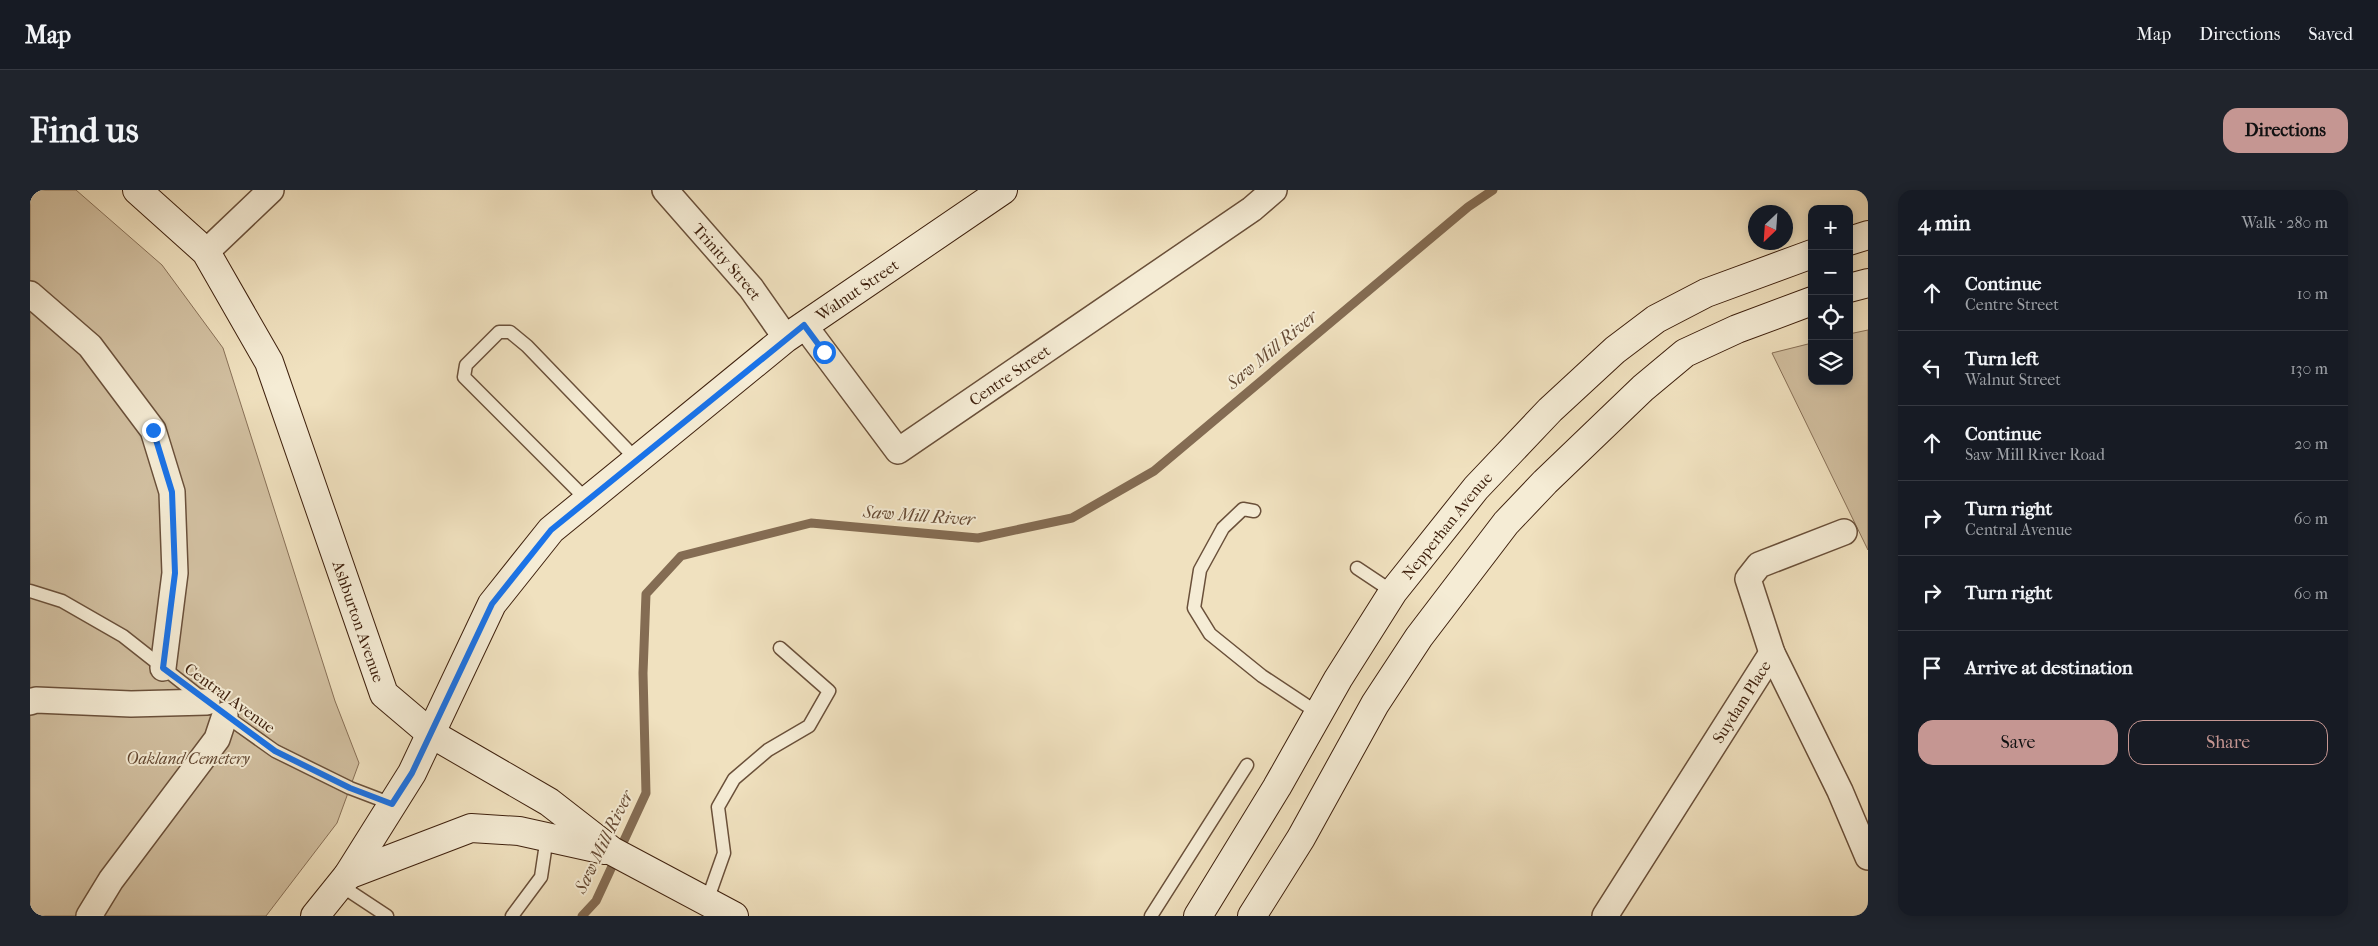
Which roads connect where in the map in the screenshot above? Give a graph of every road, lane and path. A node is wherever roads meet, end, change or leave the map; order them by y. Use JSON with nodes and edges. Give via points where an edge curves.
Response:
{"nodes":[{"id":1,"x":137,"y":190,"type":"edge"},
{"id":2,"x":271,"y":190,"type":"edge"},
{"id":3,"x":664,"y":190,"type":"edge"},
{"id":4,"x":1002,"y":190,"type":"edge"},
{"id":5,"x":1274,"y":190,"type":"edge"},
{"id":6,"x":1868,"y":235,"type":"edge"},
{"id":7,"x":1853,"y":240,"type":"edge"},
{"id":8,"x":206,"y":252,"type":"junction"},
{"id":9,"x":1808,"y":256,"type":"edge"},
{"id":10,"x":1868,"y":283,"type":"edge"},
{"id":11,"x":1853,"y":287,"type":"edge"},
{"id":12,"x":30,"y":294,"type":"edge"},
{"id":13,"x":1808,"y":303,"type":"edge"},
{"id":14,"x":795,"y":331,"type":"junction"},
{"id":15,"x":637,"y":460,"type":"junction"},
{"id":16,"x":587,"y":500,"type":"junction"},
{"id":17,"x":1254,"y":512,"type":"dead end"},
{"id":18,"x":1844,"y":532,"type":"dead end"},
{"id":19,"x":1357,"y":568,"type":"dead end"},
{"id":20,"x":30,"y":591,"type":"edge"},
{"id":21,"x":1393,"y":592,"type":"junction"},
{"id":22,"x":780,"y":648,"type":"dead end"},
{"id":23,"x":1772,"y":653,"type":"junction"},
{"id":24,"x":163,"y":668,"type":"junction"},
{"id":25,"x":30,"y":702,"type":"edge"},
{"id":26,"x":216,"y":708,"type":"junction"},
{"id":27,"x":1318,"y":713,"type":"junction"},
{"id":28,"x":430,"y":733,"type":"junction"},
{"id":29,"x":1246,"y":764,"type":"dead end"},
{"id":30,"x":392,"y":804,"type":"junction"},
{"id":31,"x":547,"y":837,"type":"junction"},
{"id":32,"x":612,"y":851,"type":"junction"},
{"id":33,"x":1868,"y":857,"type":"edge"},
{"id":34,"x":344,"y":880,"type":"junction"},
{"id":35,"x":707,"y":900,"type":"junction"},
{"id":36,"x":89,"y":916,"type":"edge"},
{"id":37,"x":315,"y":916,"type":"edge"},
{"id":38,"x":386,"y":916,"type":"edge"},
{"id":39,"x":512,"y":916,"type":"edge"},
{"id":40,"x":734,"y":916,"type":"edge"},
{"id":41,"x":1151,"y":916,"type":"edge"},
{"id":42,"x":1198,"y":916,"type":"edge"},
{"id":43,"x":1252,"y":916,"type":"edge"},
{"id":44,"x":1605,"y":916,"type":"edge"}],
"edges":[{"from":1,"to":8,"type":"main road","name":"Ashburton Avenue"},
{"from":2,"to":8,"type":"street"},
{"from":3,"to":14,"type":"street","name":"Trinity Street","via":[[751,288]]},
{"from":4,"to":14,"type":"main road","name":"Walnut Street"},
{"from":5,"to":14,"type":"street","name":"Centre Street","via":[[1252,209],[898,451]]},
{"from":6,"to":7,"type":"main road"},
{"from":8,"to":28,"type":"main road","name":"Ashburton Avenue","via":[[269,362],[384,694]]},
{"from":9,"to":21,"type":"main road","name":"Nepperhan Avenue","via":[[1706,294],[1656,319],[1615,350],[1550,410],[1476,488]]},
{"from":10,"to":11,"type":"main road"},
{"from":12,"to":24,"type":"street","via":[[90,346],[153,430],[172,492],[175,573]]},
{"from":13,"to":43,"type":"main road","via":[[1686,353],[1643,388],[1506,523],[1409,652],[1375,704],[1301,838]]},
{"from":14,"to":15,"type":"main road","name":"Walnut Street"},
{"from":15,"to":16,"type":"main road","name":"Walnut Street"},
{"from":15,"to":16,"type":"lane","via":[[527,346],[510,332],[499,332],[466,365],[464,378]]},
{"from":16,"to":28,"type":"main road","name":"Walnut Street","via":[[551,530],[492,604]]},
{"from":17,"to":27,"type":"lane","via":[[1243,509],[1223,528],[1200,570],[1194,608],[1210,634],[1262,676]]},
{"from":18,"to":23,"type":"street","via":[[1759,565],[1748,579]]},
{"from":19,"to":21,"type":"lane"},
{"from":20,"to":24,"type":"lane","name":"Central Avenue","via":[[62,601],[123,636]]},
{"from":21,"to":27,"type":"main road","name":"Nepperhan Avenue"},
{"from":22,"to":35,"type":"lane","via":[[828,691],[809,726],[768,750],[734,779],[718,806],[724,853]]},
{"from":23,"to":33,"type":"street","name":"Suydam Place","via":[[1840,791]]},
{"from":23,"to":44,"type":"street","name":"Suydam Place"},
{"from":24,"to":26,"type":"lane","name":"Central Avenue"},
{"from":25,"to":26,"type":"street"},
{"from":26,"to":30,"type":"lane","name":"Central Avenue","via":[[275,751],[350,788]]},
{"from":26,"to":36,"type":"street","via":[[217,739]]},
{"from":27,"to":42,"type":"main road","name":"Nepperhan Avenue"},
{"from":28,"to":30,"type":"main road","name":"Walnut Street","via":[[412,773]]},
{"from":28,"to":32,"type":"main road","name":"Ashburton Avenue","via":[[549,802]]},
{"from":29,"to":41,"type":"lane"},
{"from":30,"to":34,"type":"main road","name":"Walnut Street"},
{"from":31,"to":32,"type":"main road"},
{"from":31,"to":34,"type":"main road","via":[[519,831],[471,828]]},
{"from":31,"to":39,"type":"lane","via":[[541,877]]},
{"from":32,"to":35,"type":"main road","name":"Ashburton Avenue"},
{"from":34,"to":37,"type":"main road","name":"Walnut Street"},
{"from":34,"to":38,"type":"lane"},
{"from":35,"to":40,"type":"main road","name":"Ashburton Avenue"}]}
